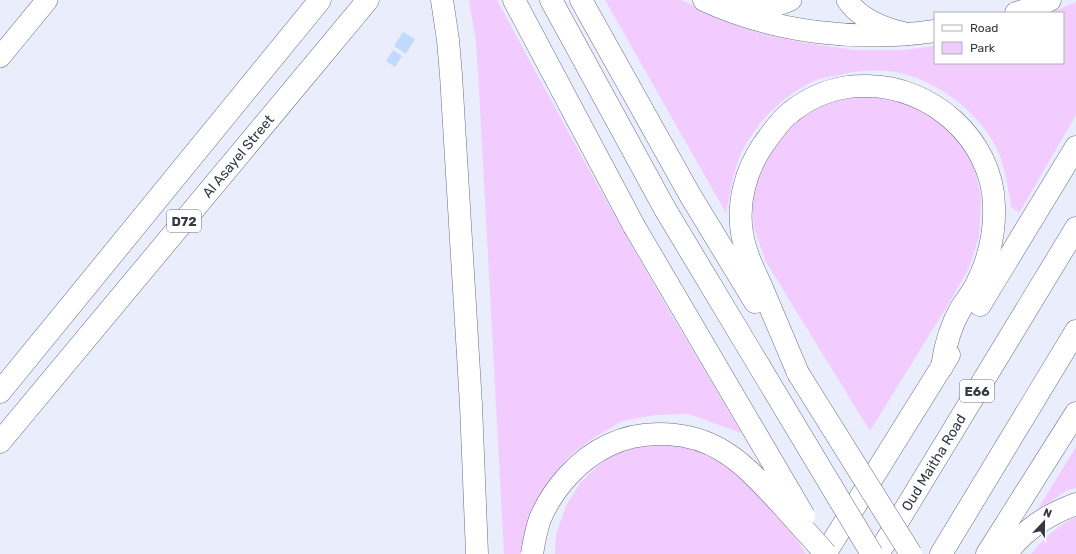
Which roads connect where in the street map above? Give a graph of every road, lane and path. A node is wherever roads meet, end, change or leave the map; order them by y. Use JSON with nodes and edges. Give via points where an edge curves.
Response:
{"nodes":[{"id":1,"x":47,"y":0,"type":"edge"},
{"id":2,"x":320,"y":0,"type":"edge"},
{"id":3,"x":368,"y":0,"type":"edge"},
{"id":4,"x":442,"y":0,"type":"edge"},
{"id":5,"x":514,"y":0,"type":"edge"},
{"id":6,"x":551,"y":0,"type":"edge"},
{"id":7,"x":581,"y":0,"type":"edge"},
{"id":8,"x":791,"y":0,"type":"edge"},
{"id":9,"x":847,"y":0,"type":"edge"},
{"id":10,"x":1050,"y":0,"type":"edge"},
{"id":11,"x":706,"y":1,"type":"edge"},
{"id":12,"x":1019,"y":12,"type":"edge"},
{"id":13,"x":934,"y":31,"type":"edge"},
{"id":14,"x":909,"y":34,"type":"junction"},
{"id":15,"x":0,"y":57,"type":"edge"},
{"id":16,"x":1076,"y":147,"type":"edge"},
{"id":17,"x":1076,"y":228,"type":"edge"},
{"id":18,"x":1076,"y":331,"type":"edge"},
{"id":19,"x":942,"y":367,"type":"junction"},
{"id":20,"x":798,"y":373,"type":"junction"},
{"id":21,"x":0,"y":392,"type":"edge"},
{"id":22,"x":1076,"y":413,"type":"edge"},
{"id":23,"x":0,"y":442,"type":"edge"},
{"id":24,"x":1076,"y":504,"type":"edge"},
{"id":25,"x":477,"y":554,"type":"edge"},
{"id":26,"x":532,"y":554,"type":"edge"},
{"id":27,"x":826,"y":554,"type":"edge"},
{"id":28,"x":872,"y":554,"type":"edge"},
{"id":29,"x":878,"y":554,"type":"edge"},
{"id":30,"x":911,"y":554,"type":"edge"},
{"id":31,"x":941,"y":554,"type":"edge"},
{"id":32,"x":987,"y":554,"type":"edge"},
{"id":33,"x":1006,"y":554,"type":"edge"}],
"edges":[{"from":1,"to":15,"type":"lane"},
{"from":2,"to":21,"type":"main road","number":"D72"},
{"from":3,"to":23,"type":"main road","name":"Al Asayel Street","number":"D72"},
{"from":4,"to":25,"type":"main road","via":[[451,75],[471,405]]},
{"from":5,"to":27,"type":"main road","bridge":true,"via":[[634,226]]},
{"from":6,"to":28,"type":"main road","bridge":true,"via":[[665,209]]},
{"from":7,"to":20,"type":"main road","via":[[690,195]]},
{"from":8,"to":11,"type":"lane","via":[[778,6],[755,10],[732,9]]},
{"from":9,"to":14,"type":"lane","via":[[869,20],[888,30]]},
{"from":10,"to":12,"type":"main road"},
{"from":11,"to":14,"type":"main road","via":[[750,18],[792,28],[835,34]]},
{"from":13,"to":14,"type":"main road"},
{"from":16,"to":19,"type":"main road"},
{"from":17,"to":29,"type":"main road","name":"Oud Maitha Road","number":"E66"},
{"from":18,"to":31,"type":"main road"},
{"from":19,"to":20,"type":"main road","via":[[945,346],[952,326],[977,284],[987,260],[993,233],[994,204],[989,175],[977,148],[959,125],[936,106],[909,93],[880,86],[848,86],[818,96],[791,112],[769,136],[755,157],[745,181],[741,206],[742,232],[748,258]]},
{"from":19,"to":27,"type":"main road"},
{"from":20,"to":30,"type":"main road","bridge":true},
{"from":22,"to":32,"type":"main road"},
{"from":24,"to":33,"type":"main road","via":[[1033,526]]},
{"from":26,"to":27,"type":"main road","bridge":true,"via":[[540,518],[558,488],[573,471],[610,444],[658,434],[690,438],[722,450],[749,470]]}]}
